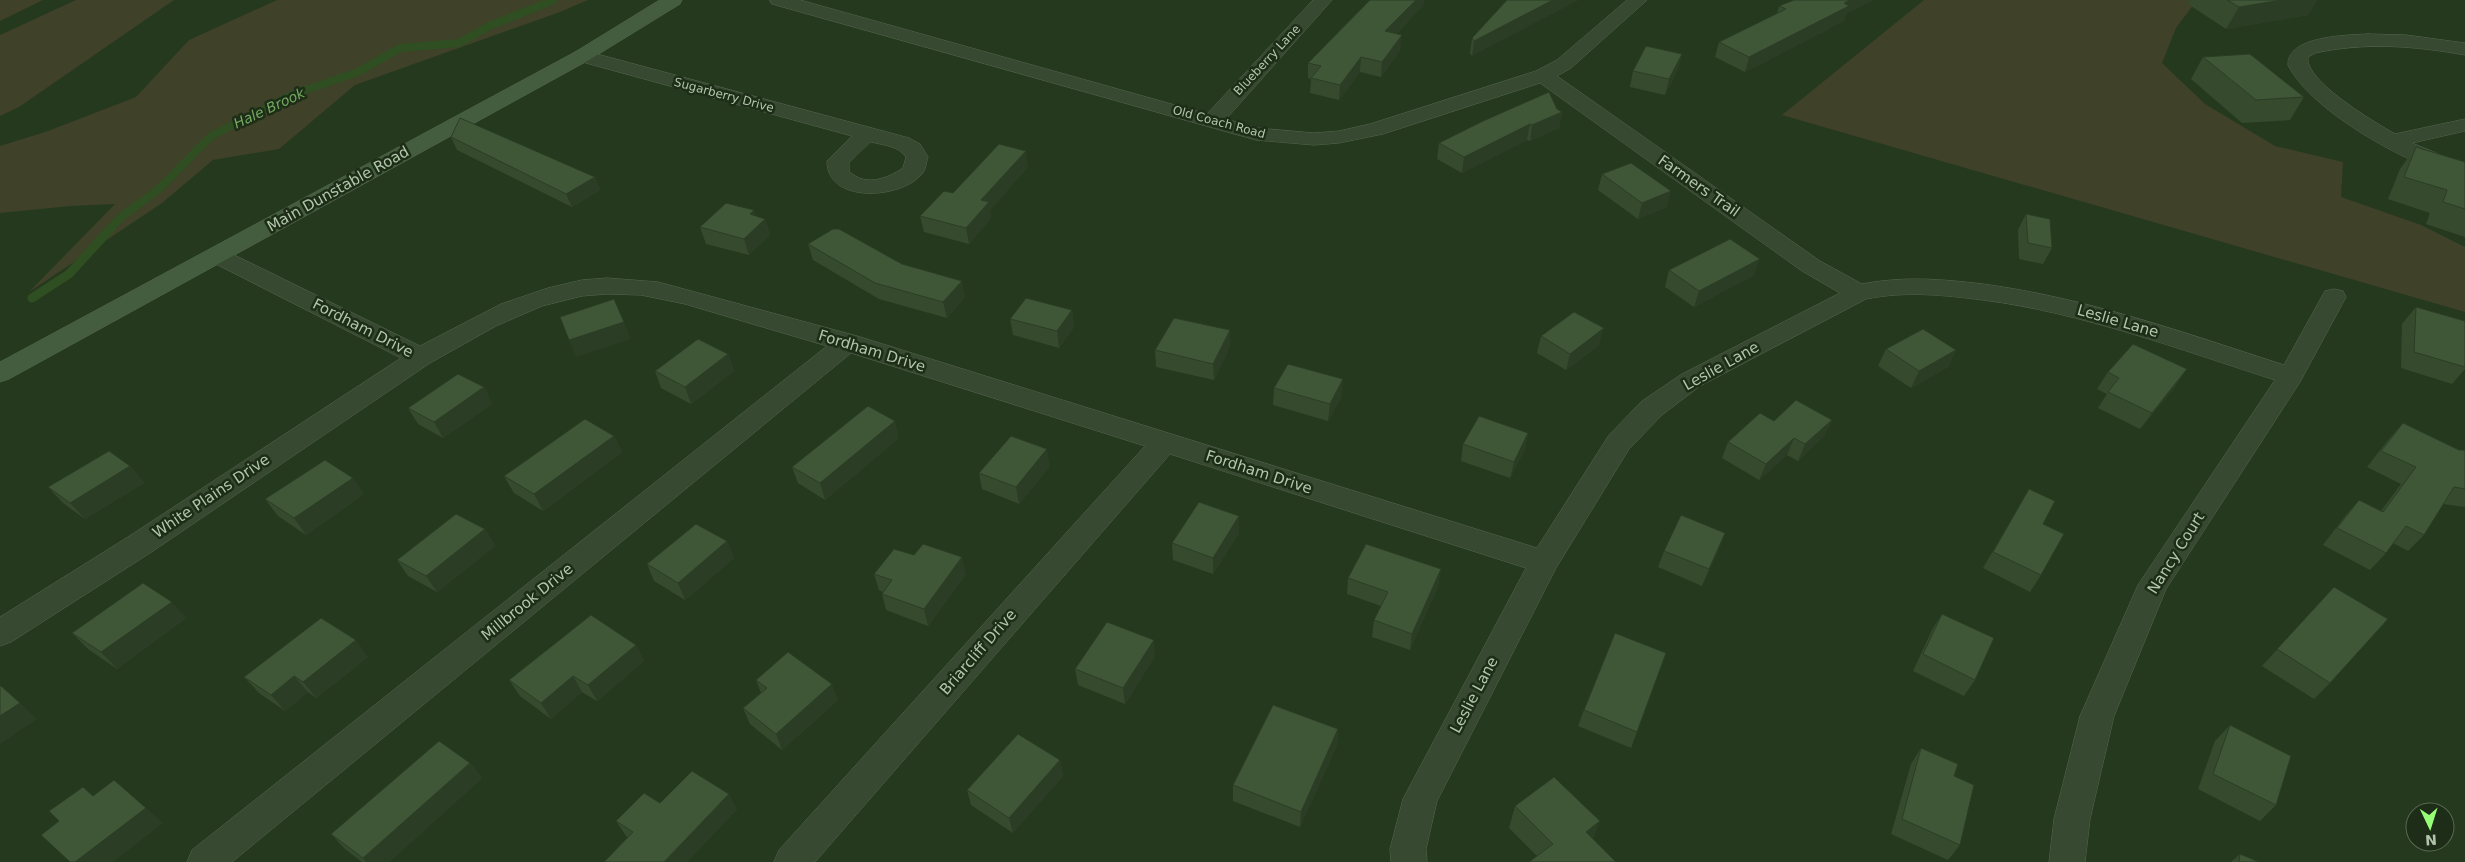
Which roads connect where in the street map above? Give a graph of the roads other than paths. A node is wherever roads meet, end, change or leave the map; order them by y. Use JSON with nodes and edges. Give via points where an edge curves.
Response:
{"nodes":[{"id":1,"x":673,"y":0,"type":"edge"},
{"id":2,"x":779,"y":0,"type":"edge"},
{"id":3,"x":1323,"y":0,"type":"edge"},
{"id":4,"x":1638,"y":0,"type":"edge"},
{"id":5,"x":2465,"y":49,"type":"edge"},
{"id":6,"x":582,"y":56,"type":"junction"},
{"id":7,"x":1543,"y":75,"type":"junction"},
{"id":8,"x":1212,"y":121,"type":"junction"},
{"id":9,"x":2465,"y":125,"type":"edge"},
{"id":10,"x":867,"y":134,"type":"dead end"},
{"id":11,"x":2391,"y":141,"type":"junction"},
{"id":12,"x":2465,"y":173,"type":"edge"},
{"id":13,"x":216,"y":255,"type":"junction"},
{"id":14,"x":1859,"y":293,"type":"junction"},
{"id":15,"x":2334,"y":297,"type":"dead end"},
{"id":16,"x":848,"y":342,"type":"junction"},
{"id":17,"x":421,"y":357,"type":"junction"},
{"id":18,"x":0,"y":372,"type":"edge"},
{"id":19,"x":2291,"y":376,"type":"junction"},
{"id":20,"x":1164,"y":442,"type":"junction"},
{"id":21,"x":1544,"y":562,"type":"junction"},
{"id":22,"x":0,"y":633,"type":"edge"},
{"id":23,"x":205,"y":862,"type":"edge"},
{"id":24,"x":792,"y":862,"type":"edge"},
{"id":25,"x":1409,"y":862,"type":"edge"},
{"id":26,"x":2068,"y":862,"type":"edge"}],
"edges":[{"from":1,"to":6,"type":"main road","name":"Main Dunstable Road"},
{"from":2,"to":8,"type":"street","name":"Old Coach Road"},
{"from":3,"to":8,"type":"street","name":"Blueberry Lane"},
{"from":4,"to":7,"type":"street","name":"Old Coach Road","via":[[1564,64]]},
{"from":5,"to":11,"type":"street","via":[[2415,40],[2377,38],[2326,44],[2302,52],[2298,66],[2309,82]]},
{"from":6,"to":10,"type":"street","name":"Sugarberry Drive"},
{"from":6,"to":13,"type":"main road","name":"Main Dunstable Road"},
{"from":7,"to":8,"type":"street","name":"Old Coach Road","via":[[1408,120],[1339,137],[1314,139],[1256,134]]},
{"from":7,"to":14,"type":"street","name":"Farmers Trail","via":[[1811,266]]},
{"from":9,"to":11,"type":"street"},
{"from":11,"to":12,"type":"street"},
{"from":13,"to":17,"type":"street","name":"Fordham Drive"},
{"from":13,"to":18,"type":"main road","name":"Main Dunstable Road"},
{"from":14,"to":19,"type":"street","name":"Leslie Lane","via":[[1893,286],[1938,286],[2087,310]]},
{"from":14,"to":21,"type":"street","name":"Leslie Lane","via":[[1691,380],[1652,408],[1618,442]]},
{"from":15,"to":19,"type":"street","name":"Nancy Court"},
{"from":16,"to":17,"type":"street","name":"Fordham Drive","via":[[674,294],[628,286],[606,286],[532,300],[500,313]]},
{"from":16,"to":20,"type":"street","name":"Fordham Drive"},
{"from":16,"to":23,"type":"street","name":"Millbrook Drive"},
{"from":17,"to":22,"type":"street","name":"White Plains Drive"},
{"from":19,"to":26,"type":"street","name":"Nancy Court","via":[[2153,585],[2097,716],[2072,819]]},
{"from":20,"to":21,"type":"street","name":"Fordham Drive"},
{"from":20,"to":24,"type":"street","name":"Briarcliff Drive"},
{"from":21,"to":25,"type":"street","name":"Leslie Lane","via":[[1420,799],[1408,849]]}]}
